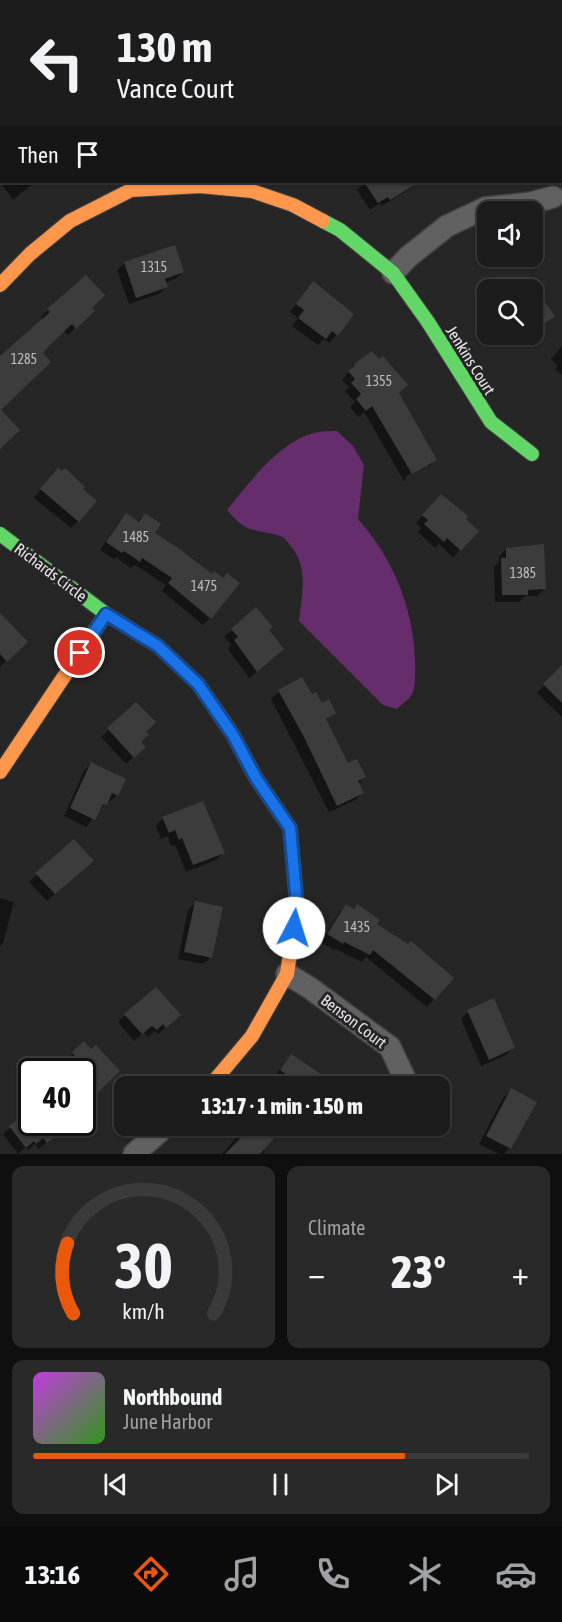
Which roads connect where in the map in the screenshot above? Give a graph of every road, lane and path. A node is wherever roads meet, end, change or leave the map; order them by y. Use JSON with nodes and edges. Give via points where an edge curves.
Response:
{"nodes":[{"id":1,"x":553,"y":197,"type":"dead end"},
{"id":2,"x":393,"y":273,"type":"junction"},
{"id":3,"x":0,"y":285,"type":"edge"},
{"id":4,"x":532,"y":454,"type":"dead end"},
{"id":5,"x":0,"y":534,"type":"edge"},
{"id":6,"x":106,"y":614,"type":"junction"},
{"id":7,"x":0,"y":772,"type":"edge"},
{"id":8,"x":287,"y":974,"type":"junction"},
{"id":9,"x":218,"y":1076,"type":"edge"},
{"id":10,"x":404,"y":1076,"type":"edge"},
{"id":11,"x":154,"y":1136,"type":"edge"},
{"id":12,"x":134,"y":1154,"type":"edge"}],
"edges":[{"from":1,"to":2,"type":"street","via":[[485,208],[447,226]]},
{"from":2,"to":3,"type":"street","name":"Jenkins Court","via":[[340,230],[292,205],[252,190],[200,186],[131,190],[70,221]]},
{"from":2,"to":4,"type":"street","name":"Jenkins Court","via":[[490,422]]},
{"from":5,"to":6,"type":"street","name":"Richards Circle"},
{"from":6,"to":7,"type":"street"},
{"from":6,"to":8,"type":"street","name":"Richards Circle","via":[[158,646],[198,684],[290,828],[297,905]]},
{"from":8,"to":9,"type":"street","name":"Richards Circle","via":[[252,1036]]},
{"from":8,"to":10,"type":"street","name":"Benson Court","via":[[390,1047]]},
{"from":11,"to":12,"type":"street"}]}
